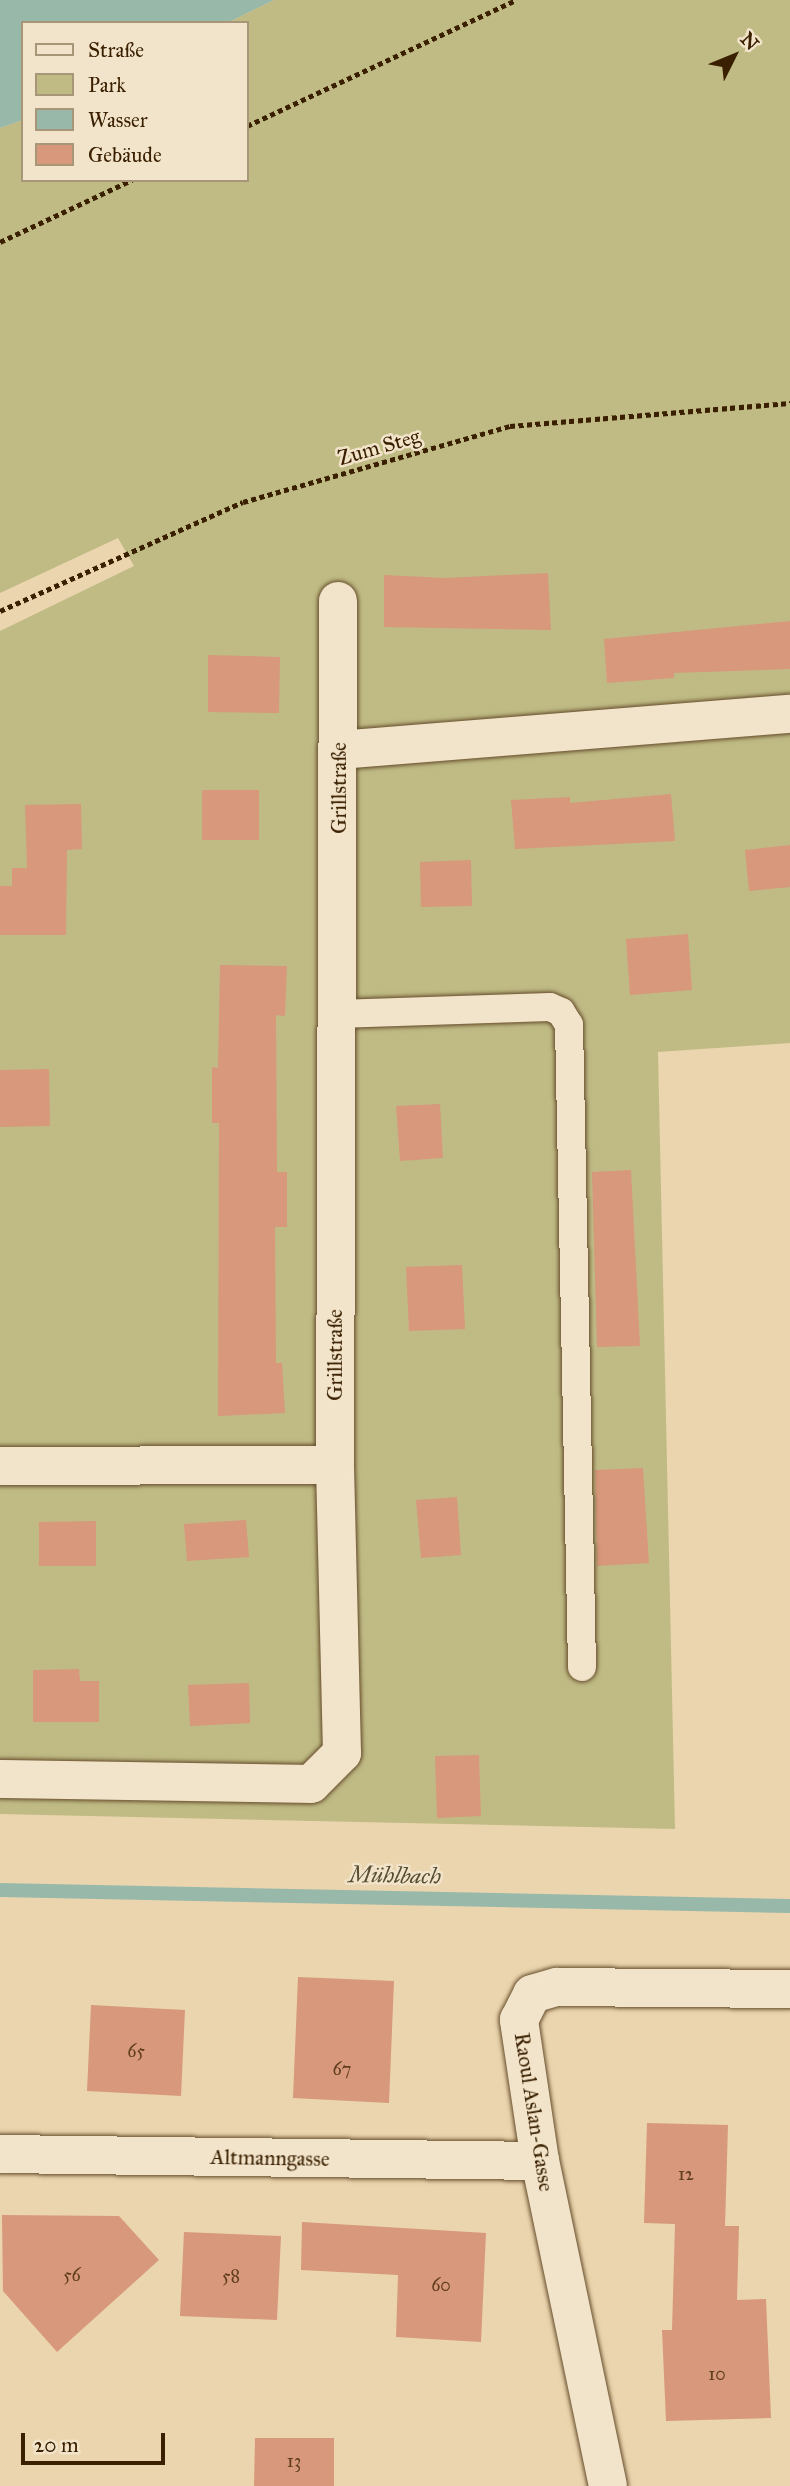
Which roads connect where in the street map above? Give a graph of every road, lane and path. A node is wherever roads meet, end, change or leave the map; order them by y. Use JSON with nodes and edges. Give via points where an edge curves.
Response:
{"nodes":[{"id":1,"x":516,"y":0,"type":"edge"},
{"id":2,"x":248,"y":126,"type":"edge"},
{"id":3,"x":128,"y":182,"type":"edge"},
{"id":4,"x":0,"y":242,"type":"edge"},
{"id":5,"x":790,"y":403,"type":"edge"},
{"id":6,"x":338,"y":601,"type":"dead end"},
{"id":7,"x":0,"y":611,"type":"edge"},
{"id":8,"x":790,"y":714,"type":"edge"},
{"id":9,"x":339,"y":750,"type":"junction"},
{"id":10,"x":337,"y":1014,"type":"junction"},
{"id":11,"x":335,"y":1465,"type":"junction"},
{"id":12,"x":0,"y":1466,"type":"edge"},
{"id":13,"x":582,"y":1667,"type":"dead end"},
{"id":14,"x":0,"y":1779,"type":"edge"},
{"id":15,"x":790,"y":1989,"type":"edge"},
{"id":16,"x":0,"y":2154,"type":"edge"},
{"id":17,"x":540,"y":2161,"type":"junction"},
{"id":18,"x":608,"y":2486,"type":"edge"}],
"edges":[{"from":1,"to":2,"type":"path"},
{"from":3,"to":4,"type":"path"},
{"from":5,"to":7,"type":"path","name":"Zum Steg","via":[[510,426],[243,502]]},
{"from":6,"to":9,"type":"street","name":"Grillstraße"},
{"from":8,"to":9,"type":"street"},
{"from":9,"to":10,"type":"street","name":"Grillstraße"},
{"from":10,"to":11,"type":"street","name":"Grillstraße"},
{"from":10,"to":13,"type":"lane","via":[[550,1007],[561,1012],[569,1025]]},
{"from":11,"to":12,"type":"street"},
{"from":11,"to":14,"type":"street","name":"Grillstraße","via":[[342,1753],[312,1784]]},
{"from":15,"to":17,"type":"street","name":"Raoul Aslan-Gasse","via":[[557,1987],[532,1994],[519,2020]]},
{"from":16,"to":17,"type":"street","name":"Altmanngasse"},
{"from":17,"to":18,"type":"street","name":"Raoul Aslan-Gasse"}]}
